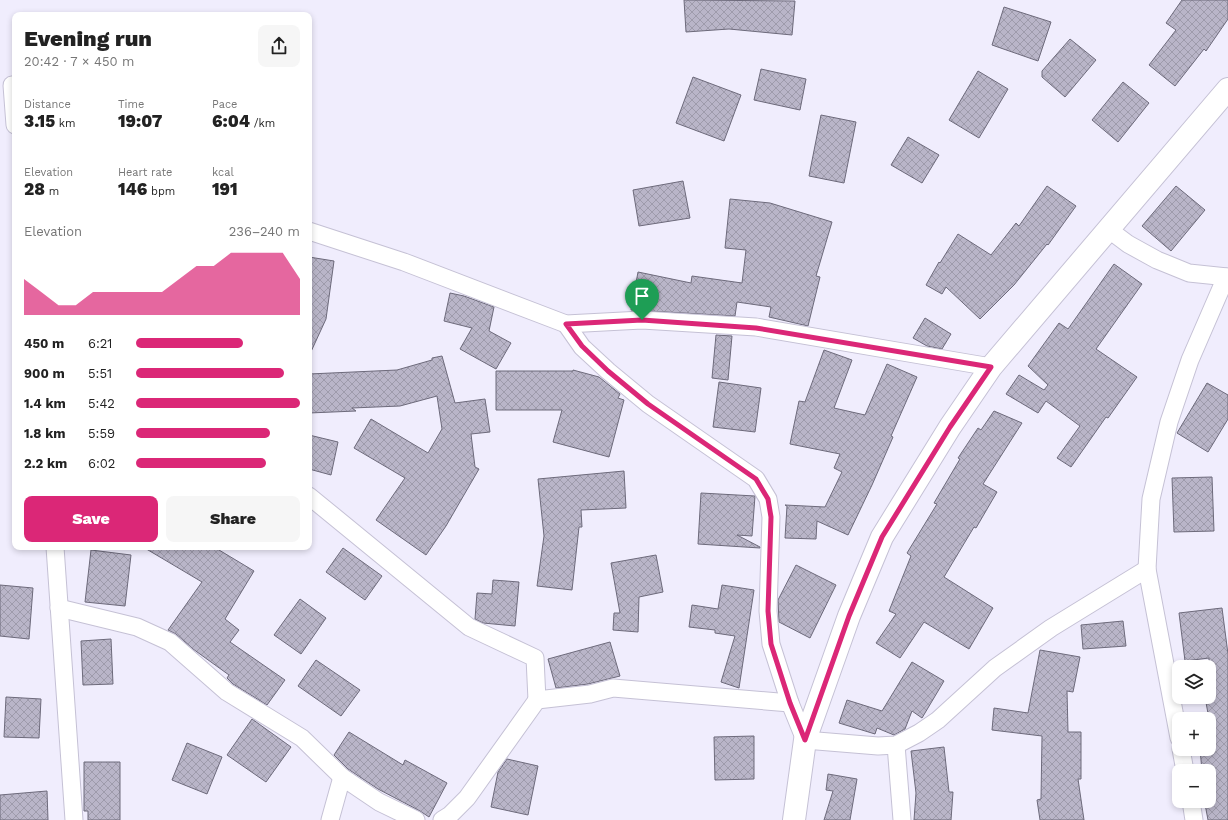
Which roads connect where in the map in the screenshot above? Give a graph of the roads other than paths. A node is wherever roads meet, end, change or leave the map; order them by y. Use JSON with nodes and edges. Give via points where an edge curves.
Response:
{"nodes":[{"id":1,"x":9,"y":83,"type":"edge"},
{"id":2,"x":1228,"y":89,"type":"edge"},
{"id":3,"x":12,"y":104,"type":"edge"},
{"id":4,"x":1108,"y":229,"type":"junction"},
{"id":5,"x":312,"y":233,"type":"edge"},
{"id":6,"x":1227,"y":277,"type":"edge"},
{"id":7,"x":566,"y":324,"type":"junction"},
{"id":8,"x":991,"y":367,"type":"junction"},
{"id":9,"x":312,"y":498,"type":"edge"},
{"id":10,"x":55,"y":550,"type":"edge"},
{"id":11,"x":1147,"y":569,"type":"junction"},
{"id":12,"x":59,"y":608,"type":"junction"},
{"id":13,"x":537,"y":700,"type":"junction"},
{"id":14,"x":790,"y":703,"type":"junction"},
{"id":15,"x":1174,"y":712,"type":"edge"},
{"id":16,"x":805,"y":740,"type":"junction"},
{"id":17,"x":896,"y":745,"type":"junction"},
{"id":18,"x":342,"y":777,"type":"junction"},
{"id":19,"x":1192,"y":808,"type":"edge"},
{"id":20,"x":74,"y":820,"type":"edge"},
{"id":21,"x":330,"y":820,"type":"edge"},
{"id":22,"x":416,"y":820,"type":"edge"},
{"id":23,"x":442,"y":820,"type":"edge"},
{"id":24,"x":794,"y":820,"type":"edge"},
{"id":25,"x":902,"y":820,"type":"edge"},
{"id":26,"x":1194,"y":820,"type":"edge"}],
"edges":[{"from":1,"to":3,"type":"street"},
{"from":2,"to":4,"type":"main road"},
{"from":4,"to":6,"type":"street","via":[[1156,260],[1189,273]]},
{"from":4,"to":8,"type":"main road"},
{"from":5,"to":7,"type":"street","via":[[404,262]]},
{"from":6,"to":11,"type":"street","via":[[1190,360],[1170,422],[1151,499]]},
{"from":7,"to":8,"type":"street","via":[[642,320],[756,328]]},
{"from":7,"to":14,"type":"street","via":[[582,346],[608,371],[756,479],[768,499],[771,517],[768,611],[771,644]]},
{"from":8,"to":16,"type":"main road","via":[[950,427],[882,537],[849,616]]},
{"from":9,"to":13,"type":"street","via":[[469,628],[535,658]]},
{"from":10,"to":12,"type":"street"},
{"from":11,"to":15,"type":"street"},
{"from":11,"to":17,"type":"street","via":[[1050,628],[995,668],[938,720]]},
{"from":12,"to":18,"type":"street","via":[[137,627],[170,642],[226,692],[302,738]]},
{"from":12,"to":20,"type":"street"},
{"from":13,"to":14,"type":"street","via":[[590,694],[613,688]]},
{"from":13,"to":23,"type":"street","via":[[467,798]]},
{"from":14,"to":16,"type":"street"},
{"from":16,"to":17,"type":"street"},
{"from":16,"to":24,"type":"main road"},
{"from":17,"to":25,"type":"street"},
{"from":18,"to":21,"type":"street"},
{"from":18,"to":22,"type":"street","via":[[379,802]]},
{"from":19,"to":26,"type":"street"}]}
